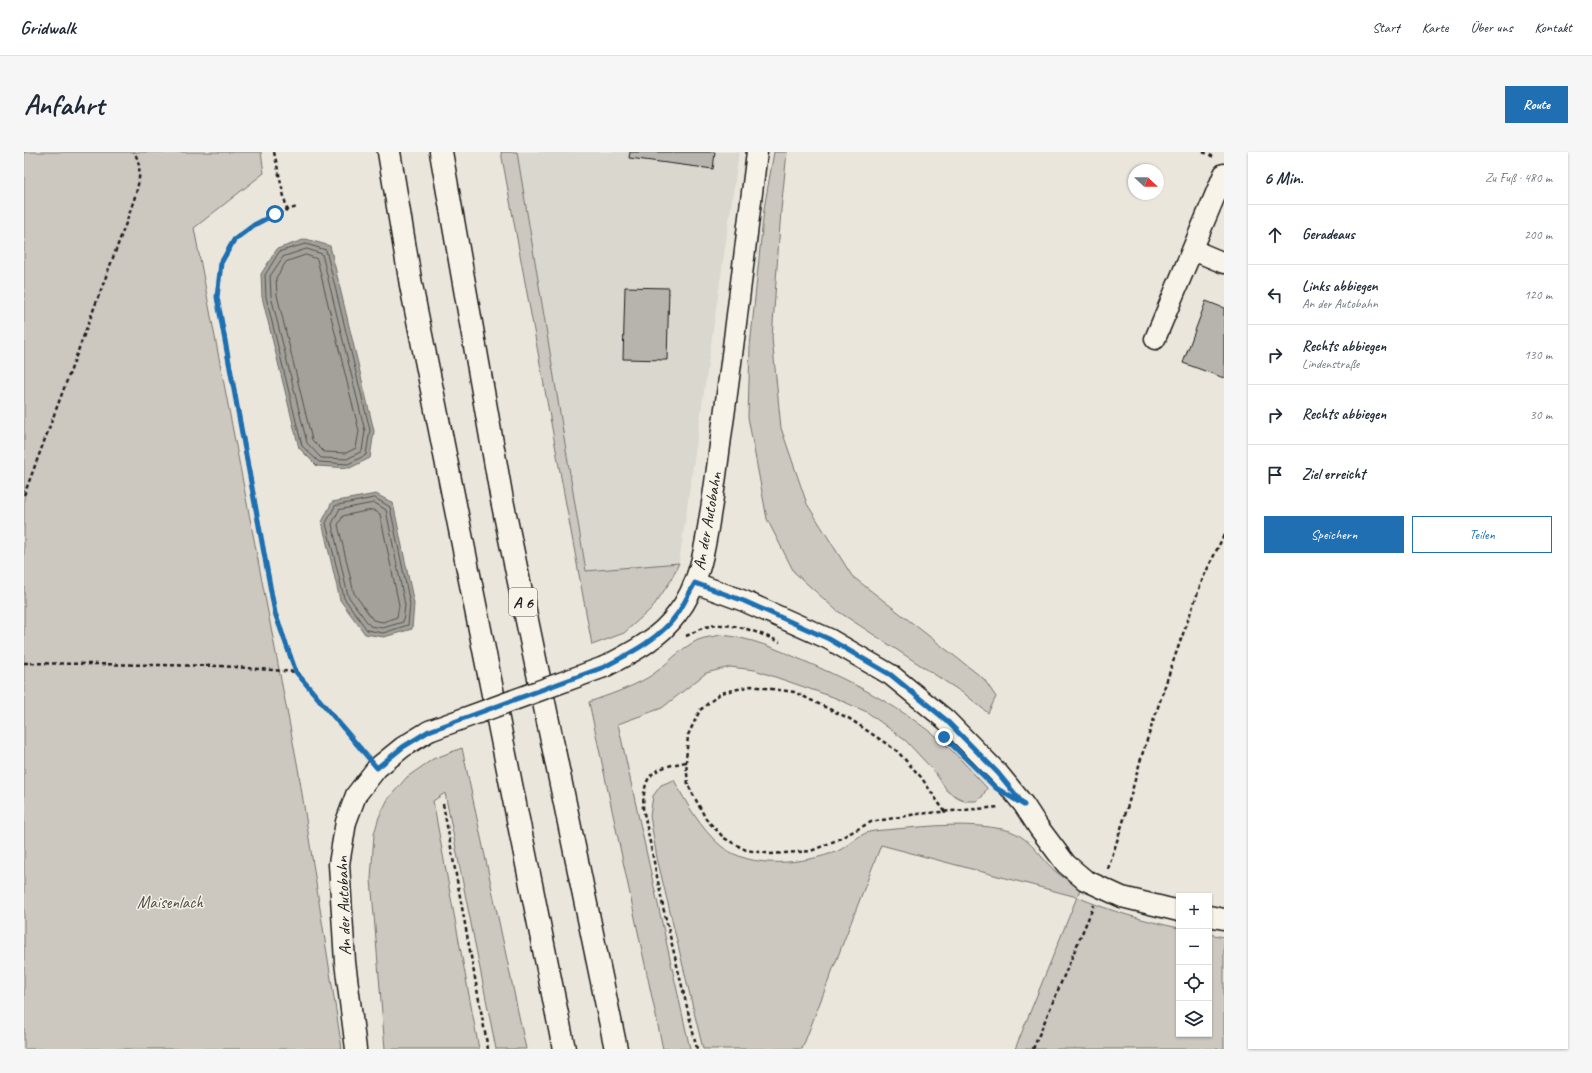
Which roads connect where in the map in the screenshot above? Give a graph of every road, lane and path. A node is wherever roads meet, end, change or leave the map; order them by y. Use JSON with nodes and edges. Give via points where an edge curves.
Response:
{"nodes":[{"id":1,"x":134,"y":152,"type":"edge"},
{"id":2,"x":274,"y":152,"type":"edge"},
{"id":3,"x":389,"y":152,"type":"edge"},
{"id":4,"x":441,"y":152,"type":"edge"},
{"id":5,"x":757,"y":152,"type":"edge"},
{"id":6,"x":1224,"y":174,"type":"edge"},
{"id":7,"x":297,"y":207,"type":"dead end"},
{"id":8,"x":287,"y":210,"type":"junction"},
{"id":9,"x":1193,"y":250,"type":"junction"},
{"id":10,"x":1224,"y":263,"type":"edge"},
{"id":11,"x":1155,"y":339,"type":"dead end"},
{"id":12,"x":24,"y":495,"type":"edge"},
{"id":13,"x":1224,"y":535,"type":"edge"},
{"id":14,"x":695,"y":583,"type":"junction"},
{"id":15,"x":682,"y":638,"type":"dead end"},
{"id":16,"x":785,"y":644,"type":"dead end"},
{"id":17,"x":24,"y":663,"type":"edge"},
{"id":18,"x":296,"y":672,"type":"junction"},
{"id":19,"x":686,"y":762,"type":"junction"},
{"id":20,"x":377,"y":768,"type":"junction"},
{"id":21,"x":443,"y":804,"type":"dead end"},
{"id":22,"x":1024,"y":805,"type":"junction"},
{"id":23,"x":945,"y":812,"type":"junction"},
{"id":24,"x":1102,"y":886,"type":"junction"},
{"id":25,"x":1176,"y":910,"type":"edge"},
{"id":26,"x":1212,"y":917,"type":"edge"},
{"id":27,"x":1224,"y":919,"type":"edge"},
{"id":28,"x":356,"y":1049,"type":"edge"},
{"id":29,"x":488,"y":1049,"type":"edge"},
{"id":30,"x":564,"y":1049,"type":"edge"},
{"id":31,"x":616,"y":1049,"type":"edge"},
{"id":32,"x":697,"y":1049,"type":"edge"},
{"id":33,"x":1033,"y":1049,"type":"edge"}],
"edges":[{"from":1,"to":12,"type":"path","via":[[140,179]]},
{"from":2,"to":8,"type":"path"},
{"from":3,"to":30,"type":"highway","via":[[412,285]]},
{"from":4,"to":31,"type":"highway","number":"A 6","via":[[502,500]]},
{"from":5,"to":14,"type":"street","name":"An der Autobahn","via":[[713,497],[705,548]]},
{"from":6,"to":9,"type":"street"},
{"from":7,"to":8,"type":"path"},
{"from":8,"to":18,"type":"path","via":[[254,225],[234,240],[221,263],[217,297],[275,613]]},
{"from":9,"to":10,"type":"street"},
{"from":9,"to":11,"type":"street"},
{"from":13,"to":24,"type":"path","via":[[1203,578],[1174,659]]},
{"from":14,"to":20,"type":"street","name":"An der Autobahn","bridge":true,"via":[[678,614],[658,635],[626,656],[604,667],[429,731],[403,747]]},
{"from":14,"to":22,"type":"street","via":[[744,601],[829,639],[891,675],[946,720],[998,773]]},
{"from":15,"to":16,"type":"path","via":[[702,628],[726,625],[760,633]]},
{"from":17,"to":18,"type":"path","via":[[222,666]]},
{"from":18,"to":20,"type":"path"},
{"from":19,"to":23,"type":"path","via":[[688,785],[706,819],[724,838],[746,850],[772,854],[810,851],[871,822]]},
{"from":19,"to":23,"type":"path","via":[[688,735],[700,710],[721,693],[751,686],[794,692],[850,719],[897,751],[922,777]]},
{"from":19,"to":32,"type":"path","via":[[661,767],[650,776],[644,793],[644,808],[664,911]]},
{"from":20,"to":28,"type":"street","name":"An der Autobahn","via":[[356,795],[346,822],[338,864],[345,962]]},
{"from":21,"to":29,"type":"path"},
{"from":22,"to":23,"type":"path"},
{"from":22,"to":24,"type":"street","via":[[1066,864],[1085,880]]},
{"from":24,"to":25,"type":"street","via":[[1122,897]]},
{"from":24,"to":33,"type":"path"},
{"from":26,"to":27,"type":"street"}]}
